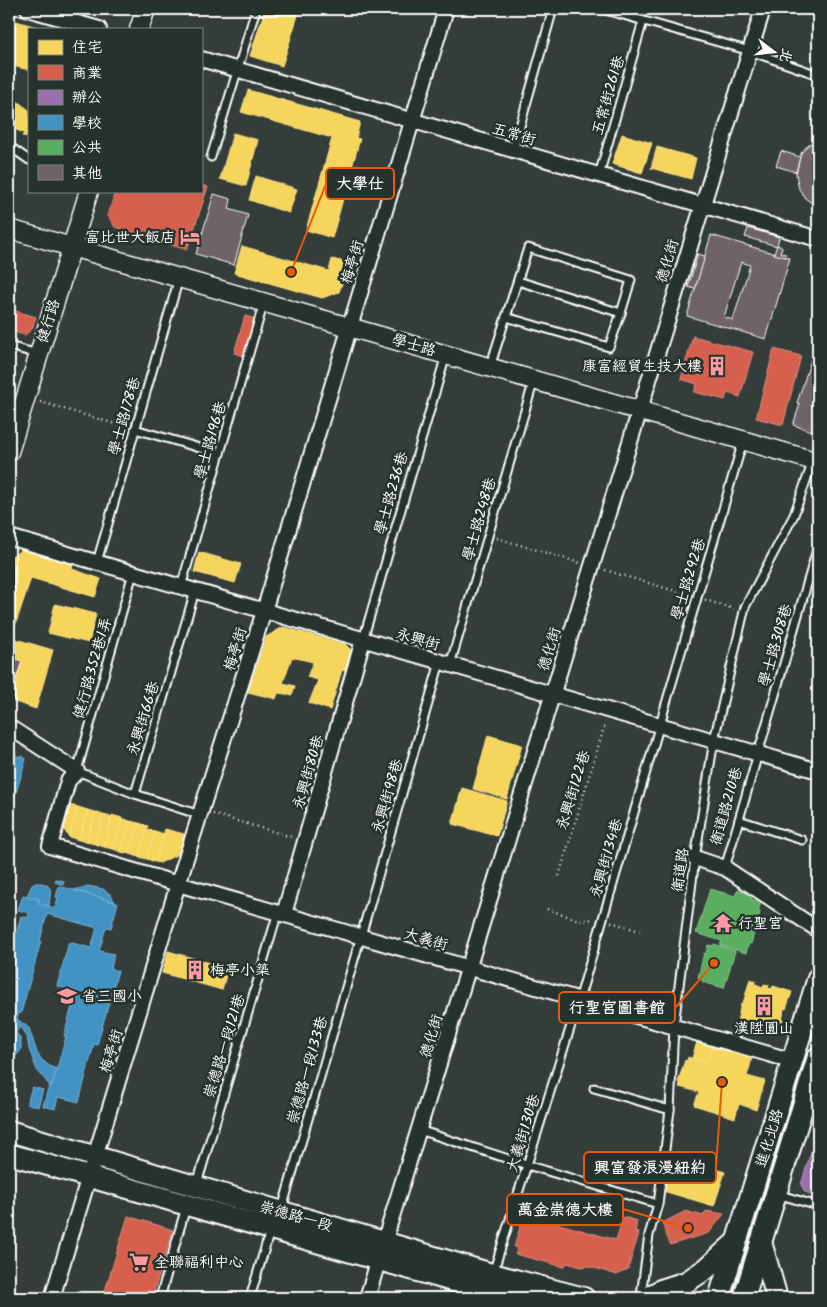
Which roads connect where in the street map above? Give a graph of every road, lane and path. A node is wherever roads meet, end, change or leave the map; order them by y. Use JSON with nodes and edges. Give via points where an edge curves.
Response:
{"nodes":[{"id":1,"x":28,"y":9,"type":"edge"},
{"id":2,"x":146,"y":9,"type":"edge"},
{"id":3,"x":256,"y":9,"type":"edge"},
{"id":4,"x":446,"y":9,"type":"edge"},
{"id":5,"x":553,"y":9,"type":"edge"},
{"id":6,"x":602,"y":9,"type":"edge"},
{"id":7,"x":763,"y":9,"type":"edge"},
{"id":8,"x":53,"y":12,"type":"edge"},
{"id":9,"x":644,"y":21,"type":"junction"},
{"id":10,"x":96,"y":28,"type":"edge"},
{"id":11,"x":139,"y":28,"type":"edge"},
{"id":12,"x":750,"y":51,"type":"junction"},
{"id":13,"x":202,"y":59,"type":"edge"},
{"id":14,"x":238,"y":70,"type":"junction"},
{"id":15,"x":818,"y":75,"type":"edge"},
{"id":16,"x":413,"y":122,"type":"junction"},
{"id":17,"x":9,"y":146,"type":"edge"},
{"id":18,"x":513,"y":150,"type":"junction"},
{"id":19,"x":211,"y":157,"type":"dead end"},
{"id":20,"x":28,"y":159,"type":"edge"},
{"id":21,"x":598,"y":176,"type":"junction"},
{"id":22,"x":89,"y":192,"type":"edge"},
{"id":23,"x":702,"y":206,"type":"junction"},
{"id":24,"x":9,"y":229,"type":"edge"},
{"id":25,"x":818,"y":239,"type":"edge"},
{"id":26,"x":71,"y":246,"type":"junction"},
{"id":27,"x":179,"y":277,"type":"junction"},
{"id":28,"x":518,"y":281,"type":"junction"},
{"id":29,"x":264,"y":302,"type":"junction"},
{"id":30,"x":621,"y":313,"type":"junction"},
{"id":31,"x":506,"y":317,"type":"junction"},
{"id":32,"x":349,"y":327,"type":"junction"},
{"id":33,"x":9,"y":346,"type":"edge"},
{"id":34,"x":38,"y":354,"type":"junction"},
{"id":35,"x":446,"y":354,"type":"junction"},
{"id":36,"x":490,"y":367,"type":"junction"},
{"id":37,"x":534,"y":380,"type":"junction"},
{"id":38,"x":25,"y":398,"type":"junction"},
{"id":39,"x":638,"y":410,"type":"junction"},
{"id":40,"x":135,"y":429,"type":"junction"},
{"id":41,"x":11,"y":434,"type":"edge"},
{"id":42,"x":743,"y":441,"type":"junction"},
{"id":43,"x":9,"y":452,"type":"edge"},
{"id":44,"x":220,"y":454,"type":"junction"},
{"id":45,"x":816,"y":461,"type":"edge"},
{"id":46,"x":488,"y":536,"type":"junction"},
{"id":47,"x":9,"y":538,"type":"edge"},
{"id":48,"x":818,"y":546,"type":"edge"},
{"id":49,"x":97,"y":562,"type":"junction"},
{"id":50,"x":591,"y":566,"type":"junction"},
{"id":51,"x":133,"y":573,"type":"junction"},
{"id":52,"x":181,"y":587,"type":"junction"},
{"id":53,"x":195,"y":591,"type":"junction"},
{"id":54,"x":696,"y":598,"type":"junction"},
{"id":55,"x":264,"y":611,"type":"junction"},
{"id":56,"x":744,"y":612,"type":"junction"},
{"id":57,"x":362,"y":640,"type":"junction"},
{"id":58,"x":445,"y":664,"type":"junction"},
{"id":59,"x":552,"y":694,"type":"junction"},
{"id":60,"x":609,"y":710,"type":"junction"},
{"id":61,"x":658,"y":724,"type":"junction"},
{"id":62,"x":9,"y":727,"type":"edge"},
{"id":63,"x":714,"y":740,"type":"junction"},
{"id":64,"x":758,"y":752,"type":"junction"},
{"id":65,"x":77,"y":771,"type":"junction"},
{"id":66,"x":818,"y":771,"type":"edge"},
{"id":67,"x":134,"y":794,"type":"junction"},
{"id":68,"x":200,"y":815,"type":"junction"},
{"id":69,"x":739,"y":820,"type":"junction"},
{"id":70,"x":305,"y":840,"type":"junction"},
{"id":71,"x":802,"y":840,"type":"dead end"},
{"id":72,"x":695,"y":858,"type":"junction"},
{"id":73,"x":726,"y":868,"type":"junction"},
{"id":74,"x":559,"y":876,"type":"dead end"},
{"id":75,"x":178,"y":884,"type":"junction"},
{"id":76,"x":281,"y":913,"type":"junction"},
{"id":77,"x":818,"y":930,"type":"edge"},
{"id":78,"x":360,"y":937,"type":"junction"},
{"id":79,"x":468,"y":968,"type":"junction"},
{"id":80,"x":818,"y":978,"type":"edge"},
{"id":81,"x":579,"y":1000,"type":"junction"},
{"id":82,"x":674,"y":1026,"type":"junction"},
{"id":83,"x":793,"y":1061,"type":"junction"},
{"id":84,"x":817,"y":1063,"type":"edge"},
{"id":85,"x":594,"y":1088,"type":"dead end"},
{"id":86,"x":670,"y":1110,"type":"junction"},
{"id":87,"x":419,"y":1130,"type":"junction"},
{"id":88,"x":9,"y":1131,"type":"edge"},
{"id":89,"x":9,"y":1154,"type":"edge"},
{"id":90,"x":95,"y":1157,"type":"junction"},
{"id":91,"x":527,"y":1165,"type":"junction"},
{"id":92,"x":89,"y":1177,"type":"junction"},
{"id":93,"x":196,"y":1187,"type":"junction"},
{"id":94,"x":777,"y":1194,"type":"junction"},
{"id":95,"x":658,"y":1204,"type":"junction"},
{"id":96,"x":186,"y":1206,"type":"junction"},
{"id":97,"x":818,"y":1206,"type":"edge"},
{"id":98,"x":281,"y":1212,"type":"junction"},
{"id":99,"x":270,"y":1229,"type":"junction"},
{"id":100,"x":385,"y":1241,"type":"junction"},
{"id":101,"x":761,"y":1241,"type":"junction"},
{"id":102,"x":736,"y":1242,"type":"junction"},
{"id":103,"x":379,"y":1260,"type":"junction"},
{"id":104,"x":492,"y":1274,"type":"junction"},
{"id":105,"x":476,"y":1293,"type":"edge"},
{"id":106,"x":52,"y":1298,"type":"edge"},
{"id":107,"x":160,"y":1298,"type":"edge"},
{"id":108,"x":250,"y":1298,"type":"edge"},
{"id":109,"x":367,"y":1298,"type":"edge"},
{"id":110,"x":512,"y":1298,"type":"edge"},
{"id":111,"x":584,"y":1298,"type":"edge"},
{"id":112,"x":639,"y":1298,"type":"edge"},
{"id":113,"x":646,"y":1298,"type":"edge"},
{"id":114,"x":719,"y":1298,"type":"edge"},
{"id":115,"x":744,"y":1298,"type":"edge"},
{"id":116,"x":777,"y":1298,"type":"edge"}],
"edges":[{"from":1,"to":8,"type":"street"},
{"from":2,"to":11,"type":"street"},
{"from":3,"to":14,"type":"lane"},
{"from":4,"to":16,"type":"street","name":"梅亭街"},
{"from":5,"to":18,"type":"lane"},
{"from":6,"to":9,"type":"lane"},
{"from":7,"to":12,"type":"street","name":"德化街"},
{"from":8,"to":10,"type":"street"},
{"from":9,"to":12,"type":"lane"},
{"from":9,"to":21,"type":"lane","name":"五常街261巷"},
{"from":12,"to":15,"type":"lane"},
{"from":12,"to":23,"type":"street","name":"德化街"},
{"from":13,"to":14,"type":"street","name":"五常街"},
{"from":14,"to":16,"type":"street","name":"五常街"},
{"from":14,"to":19,"type":"lane"},
{"from":16,"to":18,"type":"street","name":"五常街"},
{"from":16,"to":32,"type":"street","name":"梅亭街"},
{"from":17,"to":20,"type":"lane"},
{"from":18,"to":21,"type":"street","name":"五常街"},
{"from":21,"to":23,"type":"street","name":"五常街"},
{"from":22,"to":26,"type":"street","name":"健行路"},
{"from":23,"to":25,"type":"street","name":"五常街"},
{"from":23,"to":39,"type":"street","name":"德化街"},
{"from":24,"to":26,"type":"street","name":"學士路"},
{"from":26,"to":27,"type":"street","name":"學士路"},
{"from":26,"to":34,"type":"street","name":"健行路"},
{"from":27,"to":29,"type":"street","name":"學士路"},
{"from":27,"to":40,"type":"lane","name":"學士路178巷"},
{"from":28,"to":30,"type":"lane"},
{"from":28,"to":30,"type":"lane","via":[[528,248],[631,280]]},
{"from":28,"to":31,"type":"lane"},
{"from":29,"to":32,"type":"street","name":"學士路"},
{"from":29,"to":44,"type":"lane","name":"學士路196巷"},
{"from":30,"to":31,"type":"lane","via":[[609,347]]},
{"from":31,"to":36,"type":"lane"},
{"from":32,"to":35,"type":"street","name":"學士路"},
{"from":32,"to":55,"type":"street","name":"梅亭街"},
{"from":33,"to":34,"type":"lane"},
{"from":34,"to":38,"type":"street","name":"健行路"},
{"from":35,"to":36,"type":"street","name":"學士路"},
{"from":35,"to":57,"type":"lane","name":"學士路236巷"},
{"from":36,"to":37,"type":"street","name":"學士路"},
{"from":37,"to":39,"type":"street","name":"學士路"},
{"from":37,"to":46,"type":"lane","name":"學士路248巷"},
{"from":38,"to":40,"type":"path"},
{"from":38,"to":41,"type":"street","name":"健行路"},
{"from":39,"to":42,"type":"street","name":"學士路"},
{"from":39,"to":50,"type":"street","name":"德化街"},
{"from":40,"to":44,"type":"lane"},
{"from":40,"to":49,"type":"lane","name":"學士路178巷"},
{"from":41,"to":43,"type":"street","name":"健行路"},
{"from":42,"to":45,"type":"street","name":"學士路"},
{"from":42,"to":54,"type":"lane","name":"學士路292巷"},
{"from":44,"to":52,"type":"lane","name":"學士路196巷"},
{"from":45,"to":56,"type":"lane","name":"衛道路","via":[[794,515]]},
{"from":46,"to":50,"type":"path"},
{"from":46,"to":58,"type":"lane","name":"學士路248巷"},
{"from":47,"to":49,"type":"street","name":"永興街"},
{"from":48,"to":64,"type":"lane","name":"學士路308巷"},
{"from":49,"to":51,"type":"street","name":"永興街"},
{"from":50,"to":54,"type":"path"},
{"from":50,"to":59,"type":"street","name":"德化街"},
{"from":51,"to":52,"type":"street","name":"永興街"},
{"from":51,"to":65,"type":"lane","name":"健行路352巷1弄"},
{"from":52,"to":53,"type":"street","name":"永興街"},
{"from":53,"to":55,"type":"street","name":"永興街"},
{"from":53,"to":67,"type":"lane","name":"永興街66巷"},
{"from":54,"to":56,"type":"path"},
{"from":54,"to":61,"type":"lane","name":"學士路292巷"},
{"from":55,"to":57,"type":"street","name":"永興街"},
{"from":55,"to":68,"type":"street","name":"梅亭街"},
{"from":56,"to":63,"type":"lane","name":"衛道路"},
{"from":57,"to":58,"type":"street","name":"永興街"},
{"from":57,"to":70,"type":"street","name":"永興街80巷"},
{"from":58,"to":59,"type":"street","name":"永興街"},
{"from":58,"to":78,"type":"lane","name":"永興街98巷"},
{"from":59,"to":60,"type":"street","name":"永興街"},
{"from":59,"to":79,"type":"street","name":"德化街"},
{"from":60,"to":61,"type":"street","name":"永興街"},
{"from":60,"to":74,"type":"path","name":"永興街122巷"},
{"from":61,"to":63,"type":"street","name":"永興街"},
{"from":61,"to":81,"type":"lane","name":"永興街134巷"},
{"from":62,"to":65,"type":"street"},
{"from":63,"to":64,"type":"street","name":"永興街"},
{"from":63,"to":72,"type":"lane","name":"衛道路"},
{"from":64,"to":66,"type":"street","name":"永興街"},
{"from":64,"to":69,"type":"lane","name":"衛道路210巷"},
{"from":65,"to":67,"type":"lane"},
{"from":65,"to":75,"type":"street","name":"大義街","via":[[68,781],[50,846]]},
{"from":67,"to":68,"type":"lane"},
{"from":68,"to":70,"type":"path","via":[[209,813]]},
{"from":68,"to":75,"type":"street","name":"梅亭街"},
{"from":69,"to":71,"type":"lane"},
{"from":69,"to":73,"type":"lane","name":"衛道路210巷"},
{"from":70,"to":76,"type":"street","name":"永興街80巷"},
{"from":72,"to":73,"type":"street","name":"衛道路210巷"},
{"from":72,"to":82,"type":"lane","name":"衛道路"},
{"from":73,"to":77,"type":"street","name":"衛道路210巷"},
{"from":75,"to":76,"type":"street","name":"大義街"},
{"from":75,"to":90,"type":"street","name":"梅亭街"},
{"from":76,"to":78,"type":"street","name":"大義街"},
{"from":76,"to":93,"type":"lane","name":"崇德路一段121巷"},
{"from":78,"to":79,"type":"street","name":"大義街"},
{"from":78,"to":98,"type":"lane","name":"崇德路一段133巷"},
{"from":79,"to":81,"type":"street","name":"大義街"},
{"from":79,"to":87,"type":"street","name":"德化街"},
{"from":80,"to":83,"type":"main road","name":"進化北路"},
{"from":81,"to":82,"type":"street","name":"大義街"},
{"from":81,"to":91,"type":"lane","name":"大義街130巷"},
{"from":82,"to":83,"type":"street","name":"大義街"},
{"from":82,"to":86,"type":"lane","name":"衛道路"},
{"from":83,"to":102,"type":"main road","name":"進化北路"},
{"from":84,"to":94,"type":"main road","name":"進化北路"},
{"from":85,"to":86,"type":"lane"},
{"from":86,"to":95,"type":"lane","name":"衛道路"},
{"from":87,"to":91,"type":"lane"},
{"from":87,"to":100,"type":"street","name":"德化街"},
{"from":88,"to":90,"type":"main road","name":"崇德路一段"},
{"from":89,"to":92,"type":"main road","name":"崇德路一段"},
{"from":90,"to":92,"type":"street","name":"梅亭街"},
{"from":90,"to":93,"type":"main road","name":"崇德路一段"},
{"from":91,"to":95,"type":"lane"},
{"from":91,"to":104,"type":"lane","name":"大義街130巷"},
{"from":92,"to":96,"type":"main road","name":"崇德路一段"},
{"from":92,"to":106,"type":"street","name":"梅亭街"},
{"from":93,"to":98,"type":"main road","name":"崇德路一段"},
{"from":94,"to":97,"type":"lane"},
{"from":94,"to":101,"type":"main road","name":"進化北路"},
{"from":95,"to":112,"type":"lane","name":"衛道路"},
{"from":96,"to":99,"type":"main road","name":"崇德路一段"},
{"from":96,"to":107,"type":"lane"},
{"from":98,"to":100,"type":"main road","name":"崇德路一段"},
{"from":99,"to":103,"type":"main road","name":"崇德路一段"},
{"from":99,"to":108,"type":"lane"},
{"from":100,"to":103,"type":"street","name":"德化街"},
{"from":100,"to":104,"type":"main road","name":"崇德路一段"},
{"from":101,"to":115,"type":"main road","name":"進化北路"},
{"from":101,"to":116,"type":"main road"},
{"from":102,"to":113,"type":"main road","via":[[686,1282]]},
{"from":102,"to":114,"type":"main road","name":"進化北路"},
{"from":103,"to":105,"type":"main road","name":"崇德路一段"},
{"from":103,"to":109,"type":"street","name":"德化街"},
{"from":104,"to":111,"type":"main road","name":"崇德路一段"},
{"from":105,"to":110,"type":"main road","name":"崇德路一段"}]}
